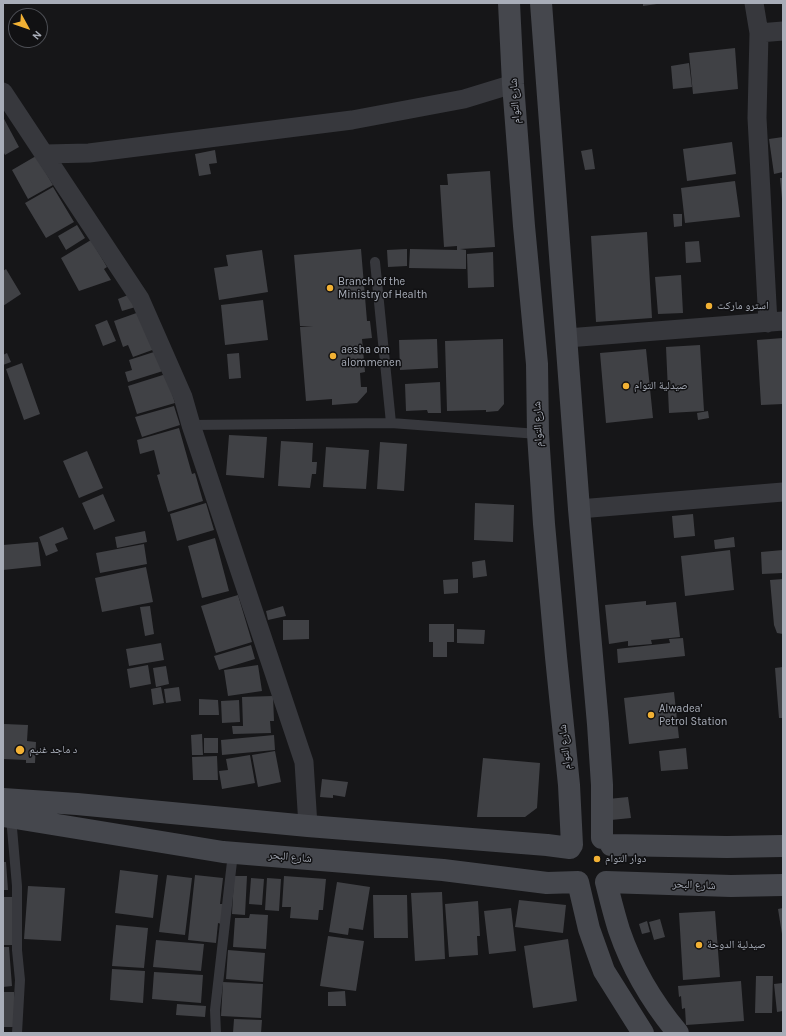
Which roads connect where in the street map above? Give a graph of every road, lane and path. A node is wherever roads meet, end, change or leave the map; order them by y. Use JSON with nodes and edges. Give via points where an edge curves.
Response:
{"nodes":[{"id":1,"x":509,"y":3,"type":"edge"},
{"id":2,"x":541,"y":3,"type":"edge"},
{"id":3,"x":754,"y":3,"type":"edge"},
{"id":4,"x":783,"y":31,"type":"edge"},
{"id":5,"x":759,"y":33,"type":"junction"},
{"id":6,"x":513,"y":84,"type":"junction"},
{"id":7,"x":3,"y":92,"type":"edge"},
{"id":8,"x":45,"y":154,"type":"junction"},
{"id":9,"x":375,"y":262,"type":"dead end"},
{"id":10,"x":775,"y":322,"type":"edge"},
{"id":11,"x":567,"y":338,"type":"junction"},
{"id":12,"x":391,"y":423,"type":"junction"},
{"id":13,"x":192,"y":425,"type":"junction"},
{"id":14,"x":538,"y":434,"type":"junction"},
{"id":15,"x":783,"y":492,"type":"edge"},
{"id":16,"x":579,"y":509,"type":"junction"},
{"id":17,"x":6,"y":811,"type":"edge"},
{"id":18,"x":308,"y":826,"type":"junction"},
{"id":19,"x":607,"y":842,"type":"junction"},
{"id":20,"x":783,"y":846,"type":"edge"},
{"id":21,"x":571,"y":847,"type":"junction"},
{"id":22,"x":233,"y":853,"type":"junction"},
{"id":23,"x":606,"y":882,"type":"junction"},
{"id":24,"x":783,"y":885,"type":"edge"},
{"id":25,"x":17,"y":1033,"type":"edge"},
{"id":26,"x":216,"y":1033,"type":"edge"},
{"id":27,"x":643,"y":1033,"type":"edge"},
{"id":28,"x":678,"y":1033,"type":"edge"}],
"edges":[{"from":1,"to":6,"type":"main road","name":"شارع التوام"},
{"from":2,"to":11,"type":"main road"},
{"from":3,"to":5,"type":"street"},
{"from":4,"to":5,"type":"street"},
{"from":5,"to":10,"type":"street","via":[[757,118]]},
{"from":6,"to":8,"type":"street","via":[[464,99],[352,120],[89,153]]},
{"from":6,"to":14,"type":"main road","name":"شارع التوام","via":[[537,364]]},
{"from":7,"to":8,"type":"street"},
{"from":8,"to":13,"type":"street","via":[[140,299],[183,397]]},
{"from":9,"to":12,"type":"lane"},
{"from":10,"to":11,"type":"street"},
{"from":11,"to":16,"type":"main road"},
{"from":12,"to":13,"type":"lane"},
{"from":12,"to":14,"type":"lane"},
{"from":13,"to":18,"type":"street","via":[[304,762]]},
{"from":14,"to":21,"type":"main road","name":"شارع التوام","via":[[569,786]]},
{"from":15,"to":16,"type":"street"},
{"from":16,"to":19,"type":"main road"},
{"from":17,"to":18,"type":"main road","via":[[101,806]]},
{"from":17,"to":22,"type":"main road","name":"شارع البحر"},
{"from":17,"to":25,"type":"lane","via":[[17,886],[17,950],[20,980]]},
{"from":18,"to":21,"type":"main road"},
{"from":19,"to":20,"type":"main road","via":[[727,847]]},
{"from":19,"to":21,"type":"main road","via":[[596,836],[583,838]]},
{"from":19,"to":23,"type":"main road","via":[[617,858],[617,865],[615,872]]},
{"from":21,"to":23,"type":"main road","via":[[567,865],[574,880],[590,886]]},
{"from":22,"to":26,"type":"lane","via":[[216,1010]]},
{"from":22,"to":27,"type":"main road","name":"شارع البحر","via":[[443,870],[547,883],[578,882],[589,930],[604,971]]},
{"from":23,"to":24,"type":"main road","name":"شارع البحر"},
{"from":23,"to":28,"type":"main road","via":[[618,928],[642,983]]}]}
